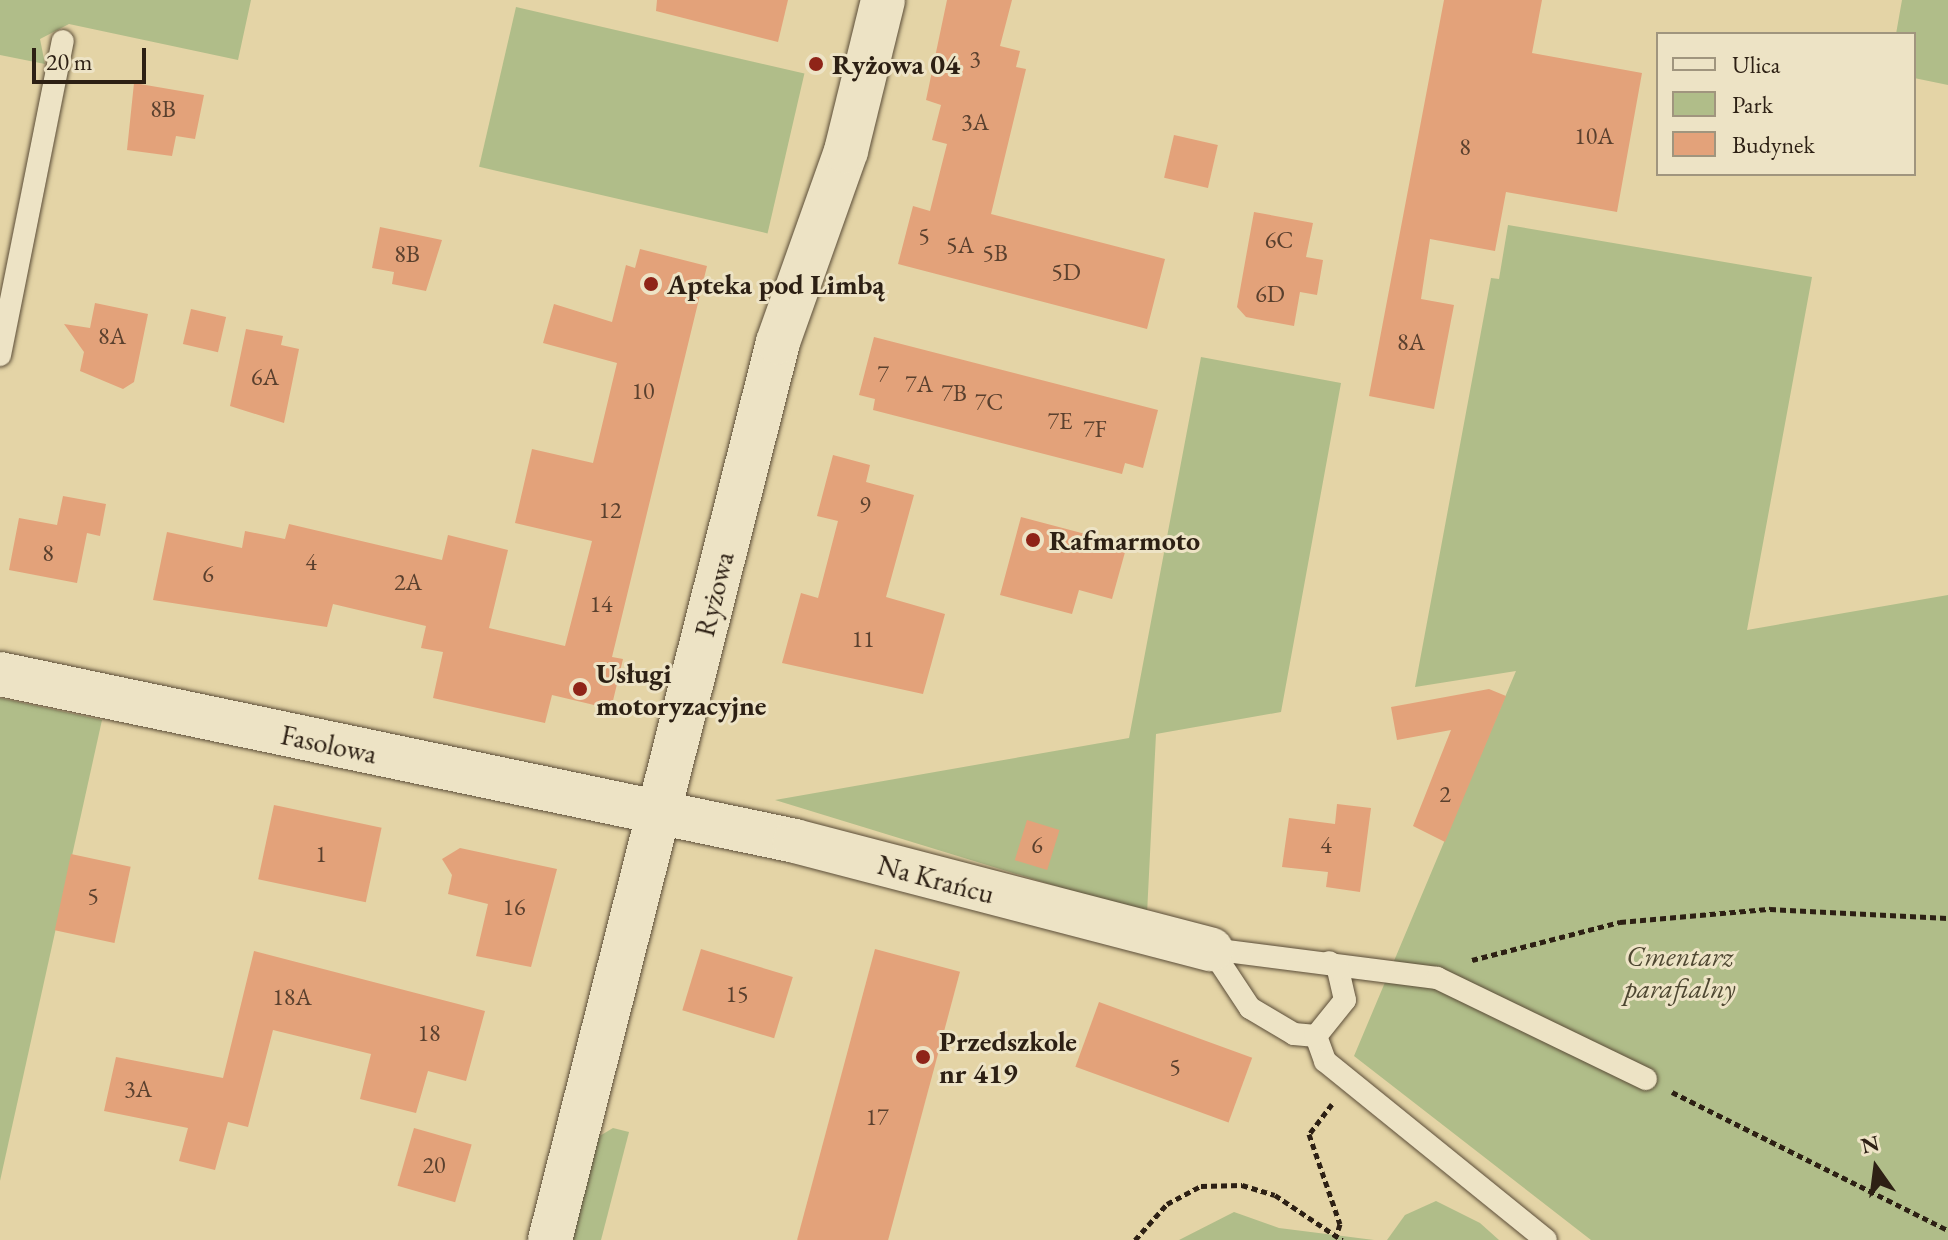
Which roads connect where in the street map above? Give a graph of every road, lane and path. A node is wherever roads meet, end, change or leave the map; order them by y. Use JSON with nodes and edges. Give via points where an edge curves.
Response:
{"nodes":[{"id":1,"x":883,"y":0,"type":"edge"},
{"id":2,"x":63,"y":41,"type":"dead end"},
{"id":3,"x":0,"y":355,"type":"edge"},
{"id":4,"x":0,"y":674,"type":"edge"},
{"id":5,"x":659,"y":815,"type":"junction"},
{"id":6,"x":1948,"y":918,"type":"edge"},
{"id":7,"x":1211,"y":949,"type":"junction"},
{"id":8,"x":1329,"y":962,"type":"junction"},
{"id":9,"x":1437,"y":978,"type":"junction"},
{"id":10,"x":1316,"y":1036,"type":"junction"},
{"id":11,"x":1646,"y":1079,"type":"joint"},
{"id":12,"x":1309,"y":1134,"type":"dead end"},
{"id":13,"x":1948,"y":1230,"type":"edge"},
{"id":14,"x":1339,"y":1238,"type":"edge"},
{"id":15,"x":550,"y":1240,"type":"edge"},
{"id":16,"x":1135,"y":1240,"type":"edge"},
{"id":17,"x":1546,"y":1240,"type":"edge"}],
"edges":[{"from":1,"to":5,"type":"street","name":"Ryżowa","via":[[846,151],[778,342]]},
{"from":2,"to":3,"type":"lane"},
{"from":4,"to":5,"type":"street","name":"Fasolowa"},
{"from":5,"to":7,"type":"street","name":"Na Krańcu","via":[[795,841]]},
{"from":5,"to":15,"type":"street","name":"Ryżowa"},
{"from":6,"to":9,"type":"path","via":[[1770,909],[1620,922],[1453,965]]},
{"from":7,"to":8,"type":"lane","name":"Na Krańcu"},
{"from":7,"to":10,"type":"lane","via":[[1250,1008],[1294,1034]]},
{"from":8,"to":9,"type":"lane","name":"Na Krańcu"},
{"from":8,"to":10,"type":"lane","via":[[1338,969],[1345,1000]]},
{"from":9,"to":11,"type":"lane","name":"Na Krańcu"},
{"from":10,"to":17,"type":"lane","via":[[1325,1061]]},
{"from":11,"to":13,"type":"path"},
{"from":12,"to":14,"type":"path","via":[[1340,1224]]},
{"from":14,"to":16,"type":"path","via":[[1275,1195],[1242,1185],[1201,1186],[1167,1204]]}]}
